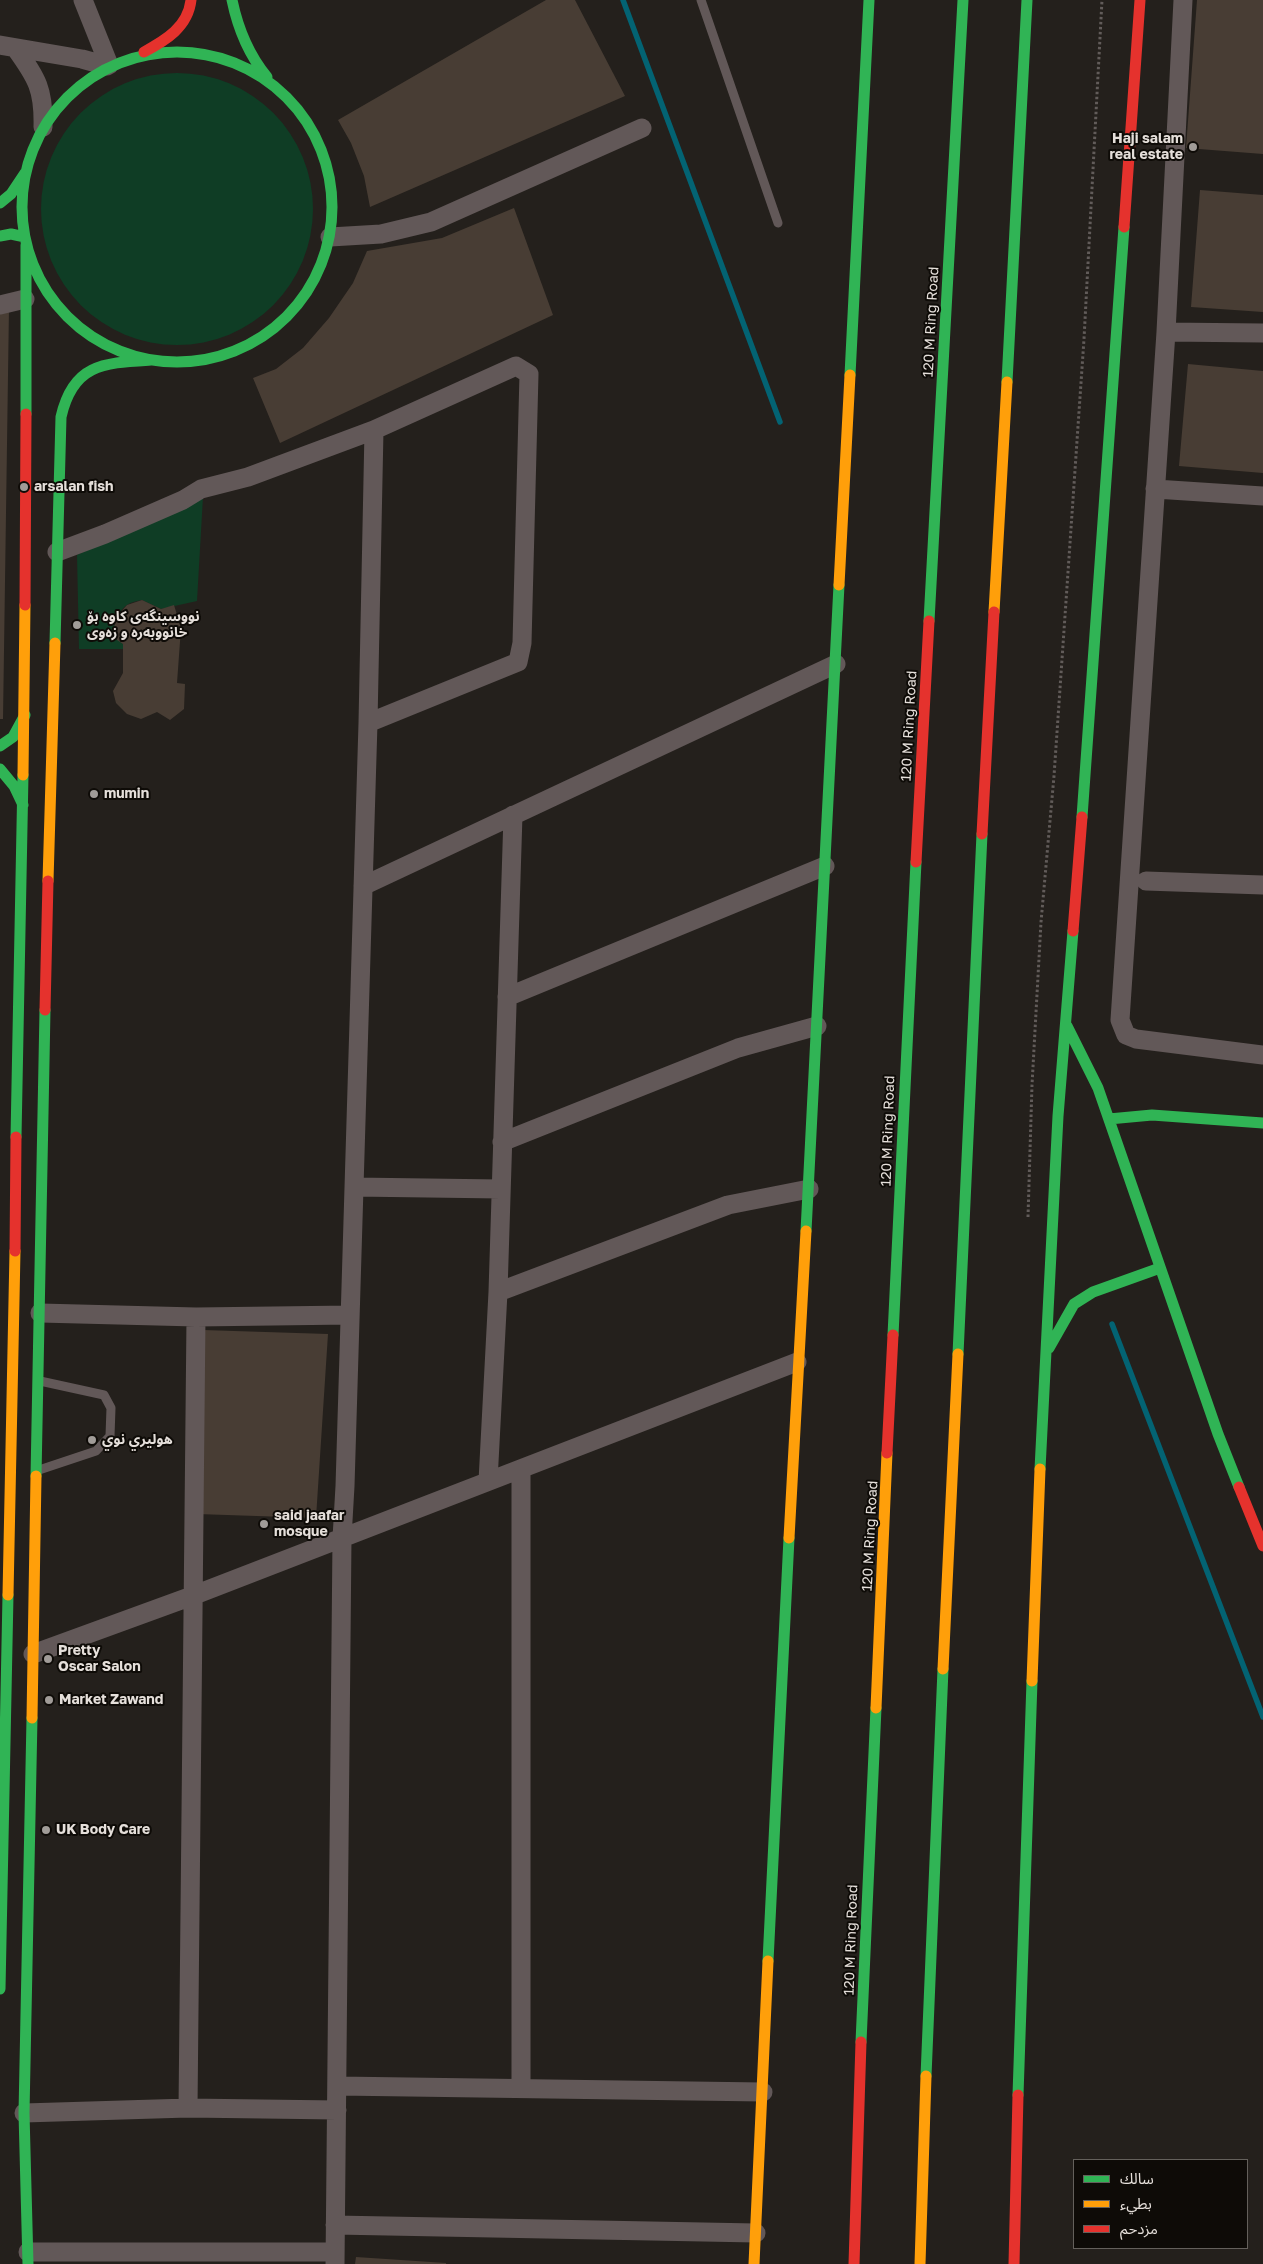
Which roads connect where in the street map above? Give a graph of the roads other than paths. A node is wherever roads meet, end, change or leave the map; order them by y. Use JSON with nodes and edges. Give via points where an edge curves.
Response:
{"nodes":[{"id":1,"x":83,"y":0,"type":"edge"},
{"id":2,"x":192,"y":0,"type":"edge"},
{"id":3,"x":232,"y":0,"type":"edge"},
{"id":4,"x":701,"y":0,"type":"edge"},
{"id":5,"x":869,"y":0,"type":"edge"},
{"id":6,"x":962,"y":0,"type":"edge"},
{"id":7,"x":1027,"y":0,"type":"edge"},
{"id":8,"x":1140,"y":0,"type":"edge"},
{"id":9,"x":1183,"y":0,"type":"edge"},
{"id":10,"x":8,"y":47,"type":"edge"},
{"id":11,"x":130,"y":59,"type":"junction"},
{"id":12,"x":108,"y":66,"type":"junction"},
{"id":13,"x":278,"y":88,"type":"junction"},
{"id":14,"x":43,"y":127,"type":"junction"},
{"id":15,"x":642,"y":128,"type":"dead end"},
{"id":16,"x":25,"y":172,"type":"junction"},
{"id":17,"x":0,"y":202,"type":"edge"},
{"id":18,"x":778,"y":223,"type":"dead end"},
{"id":19,"x":0,"y":236,"type":"edge"},
{"id":20,"x":330,"y":237,"type":"junction"},
{"id":21,"x":26,"y":241,"type":"junction"},
{"id":22,"x":25,"y":299,"type":"junction"},
{"id":23,"x":0,"y":305,"type":"edge"},
{"id":24,"x":1166,"y":332,"type":"junction"},
{"id":25,"x":1263,"y":333,"type":"edge"},
{"id":26,"x":151,"y":360,"type":"junction"},
{"id":27,"x":37,"y":397,"type":"dead end"},
{"id":28,"x":51,"y":398,"type":"dead end"},
{"id":29,"x":24,"y":404,"type":"junction"},
{"id":30,"x":62,"y":407,"type":"junction"},
{"id":31,"x":374,"y":430,"type":"junction"},
{"id":32,"x":1155,"y":489,"type":"junction"},
{"id":33,"x":1263,"y":496,"type":"edge"},
{"id":34,"x":57,"y":552,"type":"junction"},
{"id":35,"x":836,"y":664,"type":"junction"},
{"id":36,"x":25,"y":715,"type":"junction"},
{"id":37,"x":368,"y":723,"type":"junction"},
{"id":38,"x":0,"y":746,"type":"edge"},
{"id":39,"x":0,"y":769,"type":"edge"},
{"id":40,"x":22,"y":805,"type":"junction"},
{"id":41,"x":513,"y":815,"type":"junction"},
{"id":42,"x":825,"y":866,"type":"junction"},
{"id":43,"x":1146,"y":881,"type":"dead end"},
{"id":44,"x":1263,"y":885,"type":"edge"},
{"id":45,"x":363,"y":886,"type":"junction"},
{"id":46,"x":507,"y":997,"type":"junction"},
{"id":47,"x":31,"y":1010,"type":"junction"},
{"id":48,"x":1067,"y":1025,"type":"junction"},
{"id":49,"x":817,"y":1026,"type":"junction"},
{"id":50,"x":1263,"y":1055,"type":"edge"},
{"id":51,"x":8,"y":1089,"type":"edge"},
{"id":52,"x":1109,"y":1119,"type":"junction"},
{"id":53,"x":1263,"y":1123,"type":"edge"},
{"id":54,"x":502,"y":1142,"type":"junction"},
{"id":55,"x":354,"y":1187,"type":"junction"},
{"id":56,"x":501,"y":1189,"type":"junction"},
{"id":57,"x":809,"y":1189,"type":"junction"},
{"id":58,"x":1160,"y":1268,"type":"junction"},
{"id":59,"x":498,"y":1292,"type":"junction"},
{"id":60,"x":40,"y":1313,"type":"junction"},
{"id":61,"x":350,"y":1315,"type":"junction"},
{"id":62,"x":196,"y":1317,"type":"junction"},
{"id":63,"x":1045,"y":1356,"type":"junction"},
{"id":64,"x":797,"y":1362,"type":"junction"},
{"id":65,"x":38,"y":1380,"type":"junction"},
{"id":66,"x":521,"y":1469,"type":"junction"},
{"id":67,"x":36,"y":1471,"type":"junction"},
{"id":68,"x":488,"y":1481,"type":"junction"},
{"id":69,"x":342,"y":1538,"type":"junction"},
{"id":70,"x":1263,"y":1546,"type":"edge"},
{"id":71,"x":4,"y":1589,"type":"edge"},
{"id":72,"x":192,"y":1596,"type":"junction"},
{"id":73,"x":33,"y":1654,"type":"junction"},
{"id":74,"x":2,"y":1753,"type":"edge"},
{"id":75,"x":1,"y":1889,"type":"edge"},
{"id":76,"x":0,"y":1989,"type":"edge"},
{"id":77,"x":338,"y":2086,"type":"junction"},
{"id":78,"x":521,"y":2088,"type":"junction"},
{"id":79,"x":763,"y":2092,"type":"junction"},
{"id":80,"x":188,"y":2108,"type":"junction"},
{"id":81,"x":336,"y":2110,"type":"junction"},
{"id":82,"x":24,"y":2112,"type":"junction"},
{"id":83,"x":335,"y":2225,"type":"junction"},
{"id":84,"x":756,"y":2233,"type":"junction"},
{"id":85,"x":28,"y":2258,"type":"edge"},
{"id":86,"x":334,"y":2258,"type":"edge"},
{"id":87,"x":754,"y":2264,"type":"edge"},
{"id":88,"x":854,"y":2264,"type":"edge"},
{"id":89,"x":920,"y":2264,"type":"edge"},
{"id":90,"x":1014,"y":2264,"type":"edge"}],
"edges":[{"from":1,"to":12,"type":"street"},
{"from":2,"to":11,"type":"main road","via":[[185,20],[174,33],[161,44]]},
{"from":3,"to":13,"type":"main road","via":[[245,45],[254,62]]},
{"from":4,"to":18,"type":"lane"},
{"from":5,"to":35,"type":"main road"},
{"from":6,"to":88,"type":"main road","name":"120 M Ring Road","via":[[907,1035],[865,1935]]},
{"from":7,"to":89,"type":"main road","via":[[945,1622]]},
{"from":8,"to":48,"type":"main road"},
{"from":9,"to":24,"type":"street"},
{"from":10,"to":12,"type":"street","via":[[82,58]]},
{"from":10,"to":14,"type":"street","via":[[32,71],[39,86],[44,102]]},
{"from":11,"to":12,"type":"main road"},
{"from":11,"to":13,"type":"main road","via":[[182,51],[208,54],[257,73]]},
{"from":12,"to":14,"type":"main road","via":[[76,89]]},
{"from":13,"to":20,"type":"main road","via":[[297,107],[321,146],[332,191]]},
{"from":14,"to":16,"type":"main road"},
{"from":15,"to":20,"type":"street","via":[[430,222],[381,234]]},
{"from":16,"to":17,"type":"main road","via":[[11,194]]},
{"from":16,"to":21,"type":"main road","via":[[22,220]]},
{"from":19,"to":21,"type":"main road","via":[[10,234]]},
{"from":20,"to":26,"type":"main road","via":[[314,282],[284,320],[266,335],[223,355],[175,362]]},
{"from":21,"to":22,"type":"main road"},
{"from":21,"to":26,"type":"main road","via":[[34,269],[62,312],[103,343]]},
{"from":22,"to":23,"type":"street"},
{"from":22,"to":29,"type":"main road"},
{"from":24,"to":25,"type":"street"},
{"from":24,"to":32,"type":"street"},
{"from":26,"to":30,"type":"main road","via":[[110,363],[92,369],[70,388]]},
{"from":27,"to":29,"type":"main road"},
{"from":28,"to":30,"type":"main road"},
{"from":29,"to":36,"type":"main road"},
{"from":30,"to":34,"type":"main road"},
{"from":31,"to":34,"type":"street","via":[[248,478],[201,489],[183,500]]},
{"from":31,"to":37,"type":"street"},
{"from":31,"to":37,"type":"street","via":[[516,366],[529,374],[522,633],[518,662]]},
{"from":32,"to":33,"type":"street"},
{"from":32,"to":50,"type":"street","via":[[1120,1020],[1126,1035],[1136,1039]]},
{"from":34,"to":47,"type":"main road"},
{"from":35,"to":41,"type":"street"},
{"from":35,"to":42,"type":"main road"},
{"from":36,"to":38,"type":"main road","via":[[13,737]]},
{"from":36,"to":40,"type":"main road"},
{"from":37,"to":45,"type":"street"},
{"from":39,"to":40,"type":"main road","via":[[14,786]]},
{"from":40,"to":47,"type":"main road"},
{"from":41,"to":45,"type":"street"},
{"from":41,"to":46,"type":"street"},
{"from":42,"to":46,"type":"street"},
{"from":42,"to":49,"type":"main road"},
{"from":43,"to":44,"type":"street"},
{"from":45,"to":55,"type":"street"},
{"from":46,"to":54,"type":"street"},
{"from":47,"to":51,"type":"main road"},
{"from":47,"to":60,"type":"main road"},
{"from":48,"to":52,"type":"main road","via":[[1098,1088]]},
{"from":48,"to":63,"type":"main road","via":[[1058,1116]]},
{"from":49,"to":54,"type":"street","via":[[738,1048]]},
{"from":49,"to":57,"type":"main road"},
{"from":51,"to":71,"type":"main road"},
{"from":52,"to":53,"type":"main road","via":[[1152,1116]]},
{"from":52,"to":58,"type":"main road"},
{"from":54,"to":56,"type":"street"},
{"from":55,"to":56,"type":"street"},
{"from":55,"to":61,"type":"street"},
{"from":56,"to":59,"type":"street"},
{"from":57,"to":59,"type":"street","via":[[728,1205]]},
{"from":57,"to":64,"type":"main road"},
{"from":58,"to":63,"type":"main road","via":[[1093,1292],[1074,1304]]},
{"from":58,"to":70,"type":"main road","via":[[1218,1434]]},
{"from":59,"to":68,"type":"street"},
{"from":60,"to":62,"type":"street"},
{"from":60,"to":65,"type":"main road"},
{"from":61,"to":62,"type":"street"},
{"from":61,"to":69,"type":"street"},
{"from":62,"to":72,"type":"street"},
{"from":63,"to":90,"type":"main road","via":[[1022,1934]]},
{"from":64,"to":66,"type":"street"},
{"from":64,"to":79,"type":"main road"},
{"from":65,"to":67,"type":"main road"},
{"from":65,"to":67,"type":"lane","via":[[104,1395],[111,1408],[110,1436],[96,1451]]},
{"from":66,"to":68,"type":"street"},
{"from":66,"to":78,"type":"street"},
{"from":67,"to":73,"type":"main road"},
{"from":68,"to":69,"type":"street"},
{"from":69,"to":72,"type":"street"},
{"from":69,"to":77,"type":"street"},
{"from":71,"to":74,"type":"main road"},
{"from":72,"to":73,"type":"street"},
{"from":72,"to":80,"type":"street"},
{"from":73,"to":82,"type":"main road"},
{"from":74,"to":75,"type":"main road"},
{"from":75,"to":76,"type":"main road"},
{"from":77,"to":78,"type":"street"},
{"from":77,"to":81,"type":"street"},
{"from":78,"to":79,"type":"street"},
{"from":79,"to":84,"type":"main road"},
{"from":80,"to":81,"type":"street"},
{"from":80,"to":82,"type":"street"},
{"from":81,"to":83,"type":"street"},
{"from":82,"to":85,"type":"main road"},
{"from":83,"to":84,"type":"street"},
{"from":83,"to":86,"type":"street"},
{"from":84,"to":87,"type":"main road"},
{"from":85,"to":86,"type":"street"}]}
